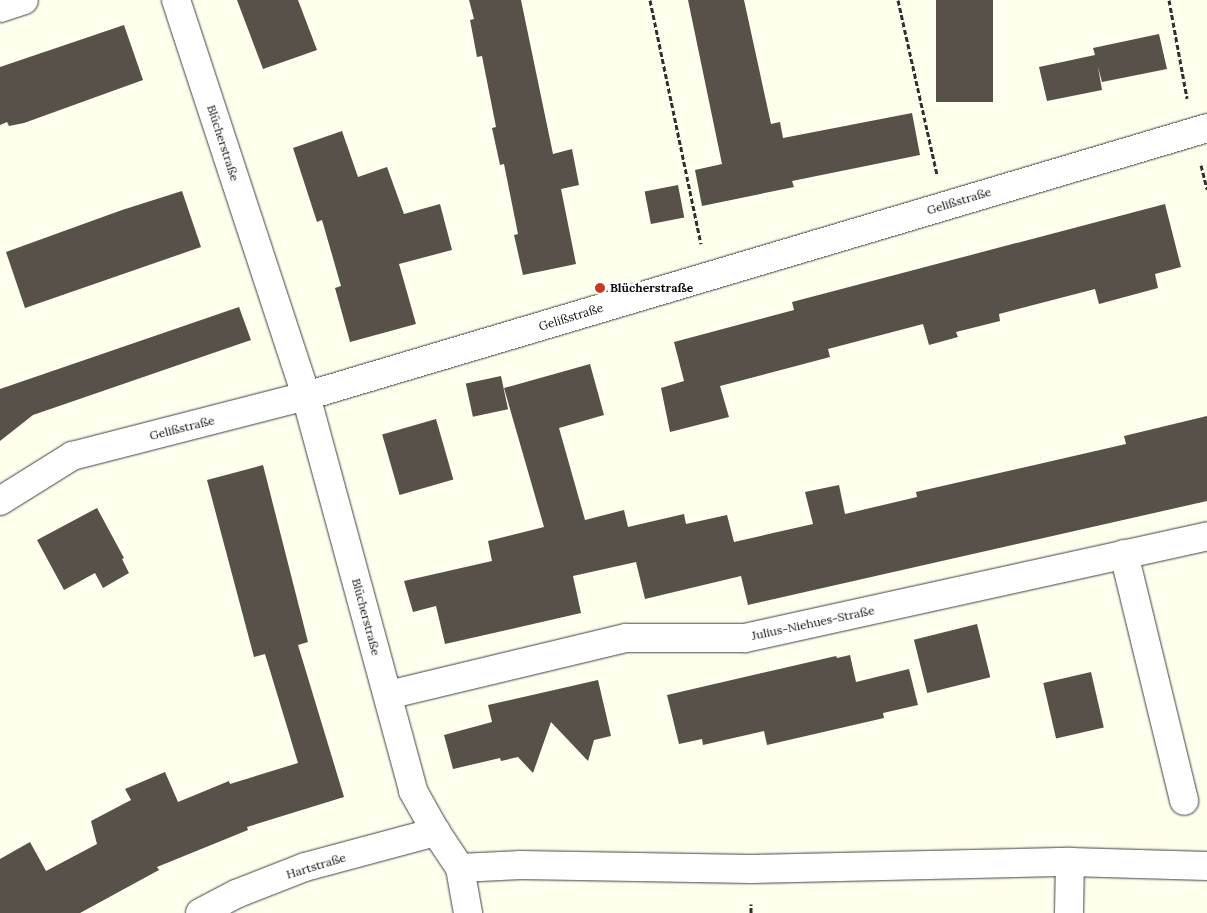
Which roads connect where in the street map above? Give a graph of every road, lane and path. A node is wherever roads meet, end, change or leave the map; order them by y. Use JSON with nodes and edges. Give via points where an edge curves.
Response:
{"nodes":[{"id":1,"x":24,"y":0,"type":"edge"},
{"id":2,"x":176,"y":0,"type":"edge"},
{"id":3,"x":650,"y":0,"type":"edge"},
{"id":4,"x":898,"y":0,"type":"edge"},
{"id":5,"x":1169,"y":0,"type":"edge"},
{"id":6,"x":0,"y":8,"type":"edge"},
{"id":7,"x":1200,"y":130,"type":"edge"},
{"id":8,"x":944,"y":206,"type":"junction"},
{"id":9,"x":708,"y":276,"type":"junction"},
{"id":10,"x":306,"y":396,"type":"junction"},
{"id":11,"x":0,"y":501,"type":"edge"},
{"id":12,"x":1207,"y":536,"type":"edge"},
{"id":13,"x":1124,"y":554,"type":"junction"},
{"id":14,"x":388,"y":695,"type":"junction"},
{"id":15,"x":1184,"y":801,"type":"dead end"},
{"id":16,"x":436,"y":832,"type":"junction"},
{"id":17,"x":1070,"y":862,"type":"junction"},
{"id":18,"x":1207,"y":866,"type":"edge"},
{"id":19,"x":460,"y":868,"type":"junction"},
{"id":20,"x":200,"y":913,"type":"edge"},
{"id":21,"x":468,"y":913,"type":"edge"},
{"id":22,"x":1069,"y":913,"type":"edge"}],
"edges":[{"from":1,"to":6,"type":"street"},
{"from":2,"to":10,"type":"street","name":"Blücherstraße"},
{"from":3,"to":9,"type":"path"},
{"from":4,"to":8,"type":"path"},
{"from":5,"to":7,"type":"path"},
{"from":7,"to":8,"type":"street","name":"Gelißstraße"},
{"from":8,"to":9,"type":"street","name":"Gelißstraße"},
{"from":9,"to":10,"type":"street","name":"Gelißstraße"},
{"from":10,"to":11,"type":"street","name":"Gelißstraße","via":[[72,456]]},
{"from":10,"to":14,"type":"street","name":"Blücherstraße"},
{"from":12,"to":13,"type":"street","name":"Julius-Niehues-Straße"},
{"from":13,"to":14,"type":"street","name":"Julius-Niehues-Straße","via":[[745,638],[626,638]]},
{"from":13,"to":15,"type":"street"},
{"from":14,"to":16,"type":"street","name":"Blücherstraße","via":[[413,791]]},
{"from":16,"to":19,"type":"street","name":"Blücherstraße"},
{"from":16,"to":20,"type":"street","name":"Hartstraße","via":[[305,868],[236,894]]},
{"from":17,"to":18,"type":"street"},
{"from":17,"to":19,"type":"street","via":[[751,869],[521,865]]},
{"from":17,"to":22,"type":"street"},
{"from":19,"to":21,"type":"street","name":"Blücherstraße"}]}
